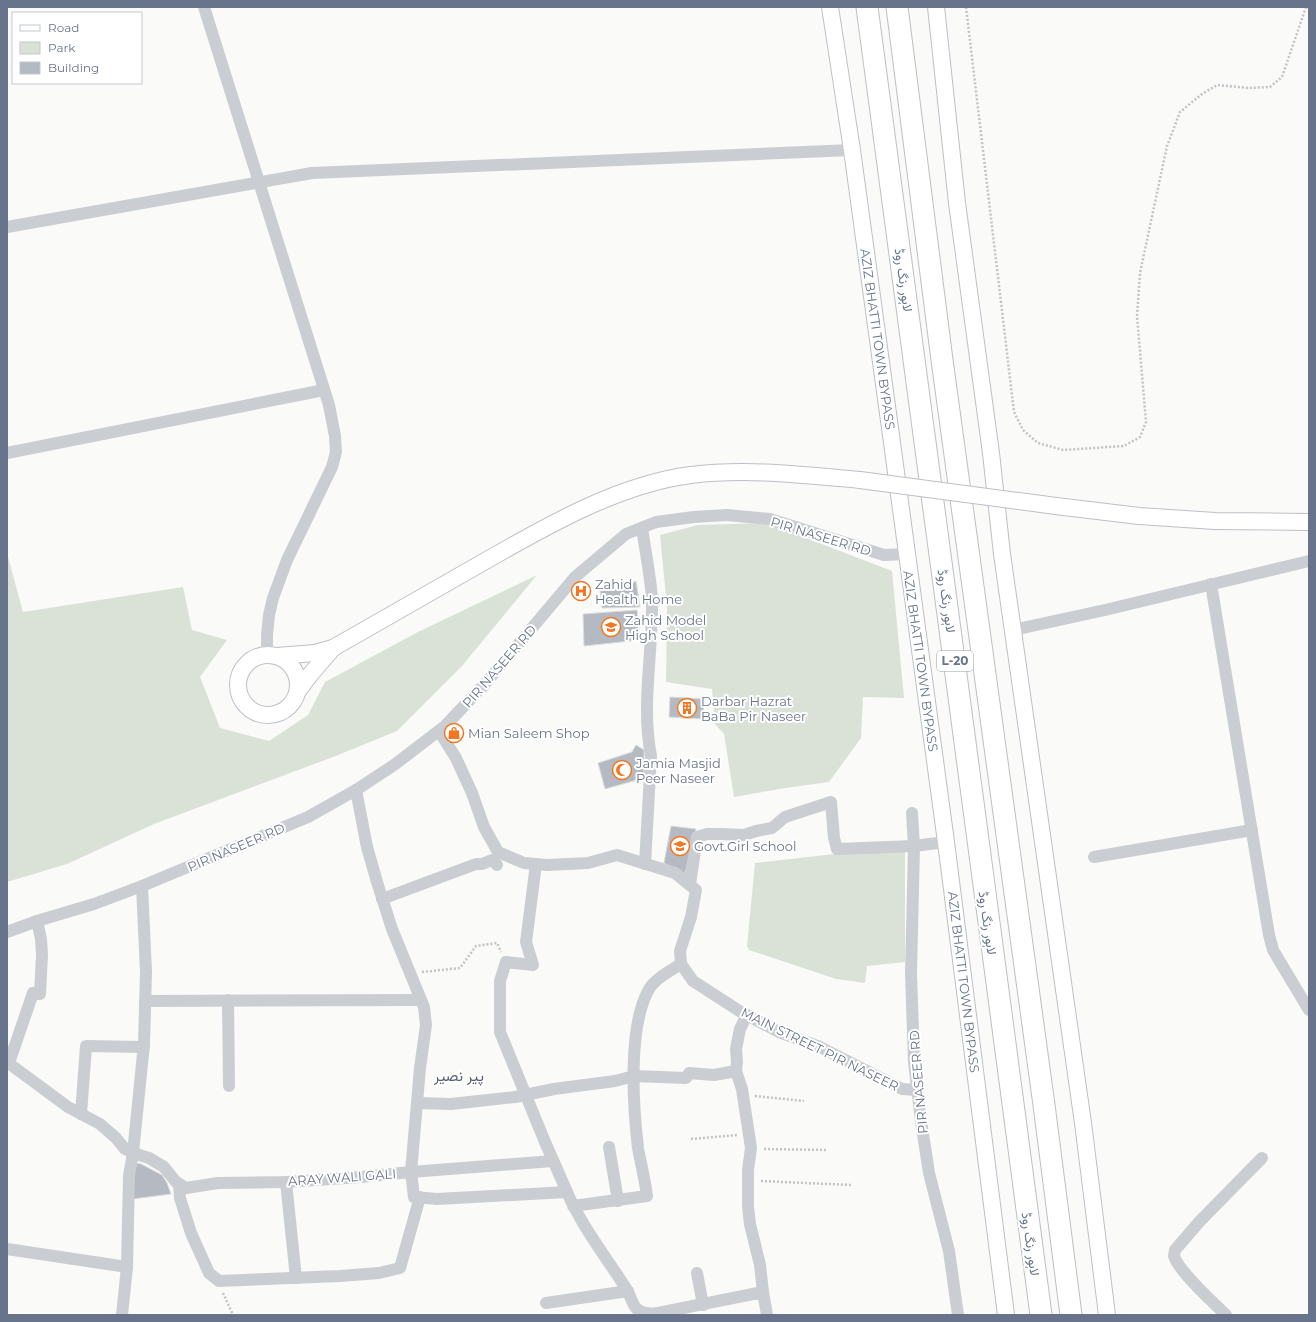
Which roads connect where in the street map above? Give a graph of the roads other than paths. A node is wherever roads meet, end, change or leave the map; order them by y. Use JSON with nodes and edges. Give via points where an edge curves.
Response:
{"nodes":[{"id":1,"x":204,"y":7,"type":"edge"},
{"id":2,"x":830,"y":7,"type":"edge"},
{"id":3,"x":867,"y":7,"type":"edge"},
{"id":4,"x":897,"y":7,"type":"edge"},
{"id":5,"x":936,"y":7,"type":"edge"},
{"id":6,"x":852,"y":150,"type":"junction"},
{"id":7,"x":260,"y":183,"type":"junction"},
{"id":8,"x":7,"y":227,"type":"edge"},
{"id":9,"x":324,"y":390,"type":"junction"},
{"id":10,"x":7,"y":453,"type":"edge"},
{"id":11,"x":1309,"y":522,"type":"edge"},
{"id":12,"x":642,"y":528,"type":"junction"},
{"id":13,"x":906,"y":554,"type":"junction"},
{"id":14,"x":1309,"y":561,"type":"edge"},
{"id":15,"x":1211,"y":584,"type":"junction"},
{"id":16,"x":1013,"y":630,"type":"junction"},
{"id":17,"x":333,"y":648,"type":"junction"},
{"id":18,"x":272,"y":655,"type":"junction"},
{"id":19,"x":298,"y":691,"type":"junction"},
{"id":20,"x":439,"y":731,"type":"junction"},
{"id":21,"x":356,"y":790,"type":"junction"},
{"id":22,"x":912,"y":813,"type":"dead end"},
{"id":23,"x":1252,"y":830,"type":"junction"},
{"id":24,"x":946,"y":842,"type":"junction"},
{"id":25,"x":914,"y":846,"type":"junction"},
{"id":26,"x":1094,"y":856,"type":"dead end"},
{"id":27,"x":536,"y":864,"type":"junction"},
{"id":28,"x":646,"y":864,"type":"junction"},
{"id":29,"x":497,"y":865,"type":"dead end"},
{"id":30,"x":690,"y":884,"type":"junction"},
{"id":31,"x":142,"y":886,"type":"junction"},
{"id":32,"x":382,"y":899,"type":"junction"},
{"id":33,"x":37,"y":921,"type":"junction"},
{"id":34,"x":7,"y":932,"type":"edge"},
{"id":35,"x":681,"y":964,"type":"junction"},
{"id":36,"x":228,"y":1000,"type":"junction"},
{"id":37,"x":421,"y":1000,"type":"junction"},
{"id":38,"x":146,"y":1001,"type":"junction"},
{"id":39,"x":1309,"y":1010,"type":"edge"},
{"id":40,"x":747,"y":1015,"type":"junction"},
{"id":41,"x":144,"y":1047,"type":"junction"},
{"id":42,"x":8,"y":1062,"type":"edge"},
{"id":43,"x":736,"y":1071,"type":"junction"},
{"id":44,"x":634,"y":1076,"type":"junction"},
{"id":45,"x":229,"y":1086,"type":"dead end"},
{"id":46,"x":917,"y":1090,"type":"junction"},
{"id":47,"x":525,"y":1095,"type":"junction"},
{"id":48,"x":418,"y":1103,"type":"junction"},
{"id":49,"x":81,"y":1114,"type":"junction"},
{"id":50,"x":608,"y":1147,"type":"dead end"},
{"id":51,"x":133,"y":1153,"type":"junction"},
{"id":52,"x":1262,"y":1158,"type":"dead end"},
{"id":53,"x":553,"y":1161,"type":"junction"},
{"id":54,"x":411,"y":1172,"type":"junction"},
{"id":55,"x":286,"y":1182,"type":"junction"},
{"id":56,"x":179,"y":1184,"type":"junction"},
{"id":57,"x":567,"y":1192,"type":"junction"},
{"id":58,"x":420,"y":1197,"type":"junction"},
{"id":59,"x":618,"y":1201,"type":"junction"},
{"id":60,"x":573,"y":1206,"type":"junction"},
{"id":61,"x":7,"y":1249,"type":"edge"},
{"id":62,"x":128,"y":1267,"type":"junction"},
{"id":63,"x":697,"y":1273,"type":"dead end"},
{"id":64,"x":296,"y":1278,"type":"junction"},
{"id":65,"x":628,"y":1291,"type":"junction"},
{"id":66,"x":763,"y":1292,"type":"junction"},
{"id":67,"x":546,"y":1303,"type":"dead end"},
{"id":68,"x":703,"y":1305,"type":"junction"},
{"id":69,"x":632,"y":1312,"type":"edge"},
{"id":70,"x":122,"y":1315,"type":"edge"},
{"id":71,"x":767,"y":1315,"type":"edge"},
{"id":72,"x":958,"y":1315,"type":"edge"},
{"id":73,"x":1006,"y":1315,"type":"edge"},
{"id":74,"x":1041,"y":1315,"type":"edge"},
{"id":75,"x":1071,"y":1315,"type":"edge"},
{"id":76,"x":1107,"y":1315,"type":"edge"},
{"id":77,"x":1226,"y":1315,"type":"edge"}],
"edges":[{"from":1,"to":7,"type":"street"},
{"from":2,"to":6,"type":"street","name":"AZIZ BHATTI TOWN BYPASS"},
{"from":3,"to":74,"type":"highway","name":"لاہور رنگ روڈ","number":"L-20"},
{"from":4,"to":75,"type":"highway","name":"لاہور رنگ روڈ","number":"L-20"},
{"from":5,"to":16,"type":"street","via":[[957,203]]},
{"from":6,"to":7,"type":"street","via":[[312,173]]},
{"from":6,"to":13,"type":"street","name":"AZIZ BHATTI TOWN BYPASS"},
{"from":7,"to":8,"type":"street"},
{"from":7,"to":9,"type":"street"},
{"from":9,"to":10,"type":"street"},
{"from":9,"to":18,"type":"street","via":[[335,436],[336,452],[332,467],[287,560],[273,598],[268,628]]},
{"from":11,"to":17,"type":"street","bridge":true,"via":[[1215,521],[1139,516],[860,480],[762,471],[689,475],[624,492],[541,529]]},
{"from":12,"to":13,"type":"street","name":"PIR NASEER RD","via":[[656,522],[694,517],[727,515],[770,519],[884,555]]},
{"from":12,"to":20,"type":"street","name":"PIR NASEER RD","via":[[626,534],[576,577],[484,685]]},
{"from":12,"to":28,"type":"street","via":[[652,599],[648,706],[651,756]]},
{"from":13,"to":24,"type":"street","name":"AZIZ BHATTI TOWN BYPASS"},
{"from":14,"to":15,"type":"street"},
{"from":15,"to":16,"type":"street"},
{"from":15,"to":23,"type":"street"},
{"from":16,"to":76,"type":"street","via":[[1083,1123]]},
{"from":17,"to":18,"type":"street","via":[[309,653]]},
{"from":17,"to":19,"type":"street"},
{"from":18,"to":19,"type":"street","via":[[292,666],[298,678]]},
{"from":18,"to":19,"type":"street","via":[[258,656],[242,668],[237,687],[244,705],[261,715],[280,713],[289,708]]},
{"from":20,"to":21,"type":"street","name":"PIR NASEER RD"},
{"from":20,"to":27,"type":"street","via":[[456,758],[484,826],[498,852],[524,863]]},
{"from":21,"to":31,"type":"street","name":"PIR NASEER RD","via":[[308,817]]},
{"from":21,"to":32,"type":"street","via":[[367,847]]},
{"from":22,"to":25,"type":"street","name":"PIR NASEER RD"},
{"from":23,"to":26,"type":"street"},
{"from":23,"to":39,"type":"street","via":[[1273,950]]},
{"from":24,"to":25,"type":"street"},
{"from":24,"to":73,"type":"street","name":"AZIZ BHATTI TOWN BYPASS"},
{"from":25,"to":30,"type":"street","via":[[837,850],[831,802],[785,817],[772,828],[744,835],[706,834],[698,837]]},
{"from":25,"to":46,"type":"street","name":"PIR NASEER RD","via":[[911,973]]},
{"from":27,"to":28,"type":"street","via":[[588,863],[617,855]]},
{"from":27,"to":47,"type":"street","via":[[526,942],[533,965],[506,962],[500,981],[500,1032]]},
{"from":28,"to":30,"type":"street","via":[[674,873]]},
{"from":29,"to":32,"type":"street","via":[[492,860],[476,864]]},
{"from":30,"to":35,"type":"street","via":[[696,890],[680,952]]},
{"from":31,"to":33,"type":"street","name":"PIR NASEER RD"},
{"from":31,"to":38,"type":"street"},
{"from":32,"to":37,"type":"street"},
{"from":33,"to":34,"type":"street","name":"PIR NASEER RD"},
{"from":33,"to":42,"type":"street","via":[[42,955],[40,994],[33,993]]},
{"from":35,"to":40,"type":"street","name":"MAIN STREET PIR NASEER","via":[[693,981]]},
{"from":35,"to":44,"type":"street","via":[[660,977],[648,989],[638,1018]]},
{"from":36,"to":37,"type":"street"},
{"from":36,"to":38,"type":"street"},
{"from":36,"to":45,"type":"street"},
{"from":37,"to":48,"type":"street","via":[[426,1025]]},
{"from":38,"to":41,"type":"street"},
{"from":40,"to":43,"type":"street","via":[[740,1029],[736,1049]]},
{"from":40,"to":46,"type":"street","name":"MAIN STREET PIR NASEER","via":[[779,1032],[820,1047],[902,1089]]},
{"from":41,"to":49,"type":"street","via":[[86,1046]]},
{"from":41,"to":51,"type":"street"},
{"from":42,"to":49,"type":"street"},
{"from":43,"to":44,"type":"street","via":[[714,1074],[689,1073],[686,1078]]},
{"from":43,"to":66,"type":"street","via":[[751,1148],[748,1207]]},
{"from":44,"to":47,"type":"street"},
{"from":44,"to":59,"type":"street","via":[[638,1148],[647,1196]]},
{"from":46,"to":72,"type":"street","name":"PIR NASEER RD","via":[[929,1173],[949,1251]]},
{"from":47,"to":48,"type":"street","via":[[451,1104]]},
{"from":47,"to":53,"type":"street"},
{"from":48,"to":54,"type":"street"},
{"from":49,"to":51,"type":"street","via":[[100,1124],[125,1149]]},
{"from":50,"to":59,"type":"street"},
{"from":51,"to":56,"type":"street","via":[[149,1158],[164,1167]]},
{"from":51,"to":62,"type":"street","via":[[129,1176]]},
{"from":52,"to":77,"type":"street","via":[[1175,1250],[1174,1256],[1181,1268]]},
{"from":53,"to":54,"type":"street"},
{"from":53,"to":57,"type":"street"},
{"from":54,"to":55,"type":"street","name":"ARAY WALI GALI"},
{"from":54,"to":58,"type":"street","name":"ARAY WALI GALI","via":[[414,1196]]},
{"from":55,"to":56,"type":"street","name":"ARAY WALI GALI","via":[[218,1183],[186,1188]]},
{"from":55,"to":64,"type":"street"},
{"from":56,"to":64,"type":"street","via":[[180,1198],[191,1233],[209,1273],[219,1281]]},
{"from":57,"to":58,"type":"street","via":[[437,1199]]},
{"from":57,"to":60,"type":"street"},
{"from":58,"to":64,"type":"street","via":[[400,1268],[379,1273]]},
{"from":59,"to":60,"type":"street"},
{"from":60,"to":65,"type":"street"},
{"from":61,"to":62,"type":"street"},
{"from":62,"to":70,"type":"street"},
{"from":63,"to":68,"type":"street"},
{"from":65,"to":67,"type":"street"},
{"from":65,"to":69,"type":"street"},
{"from":66,"to":68,"type":"street"},
{"from":66,"to":71,"type":"street"},
{"from":68,"to":69,"type":"street","via":[[658,1313]]}]}
